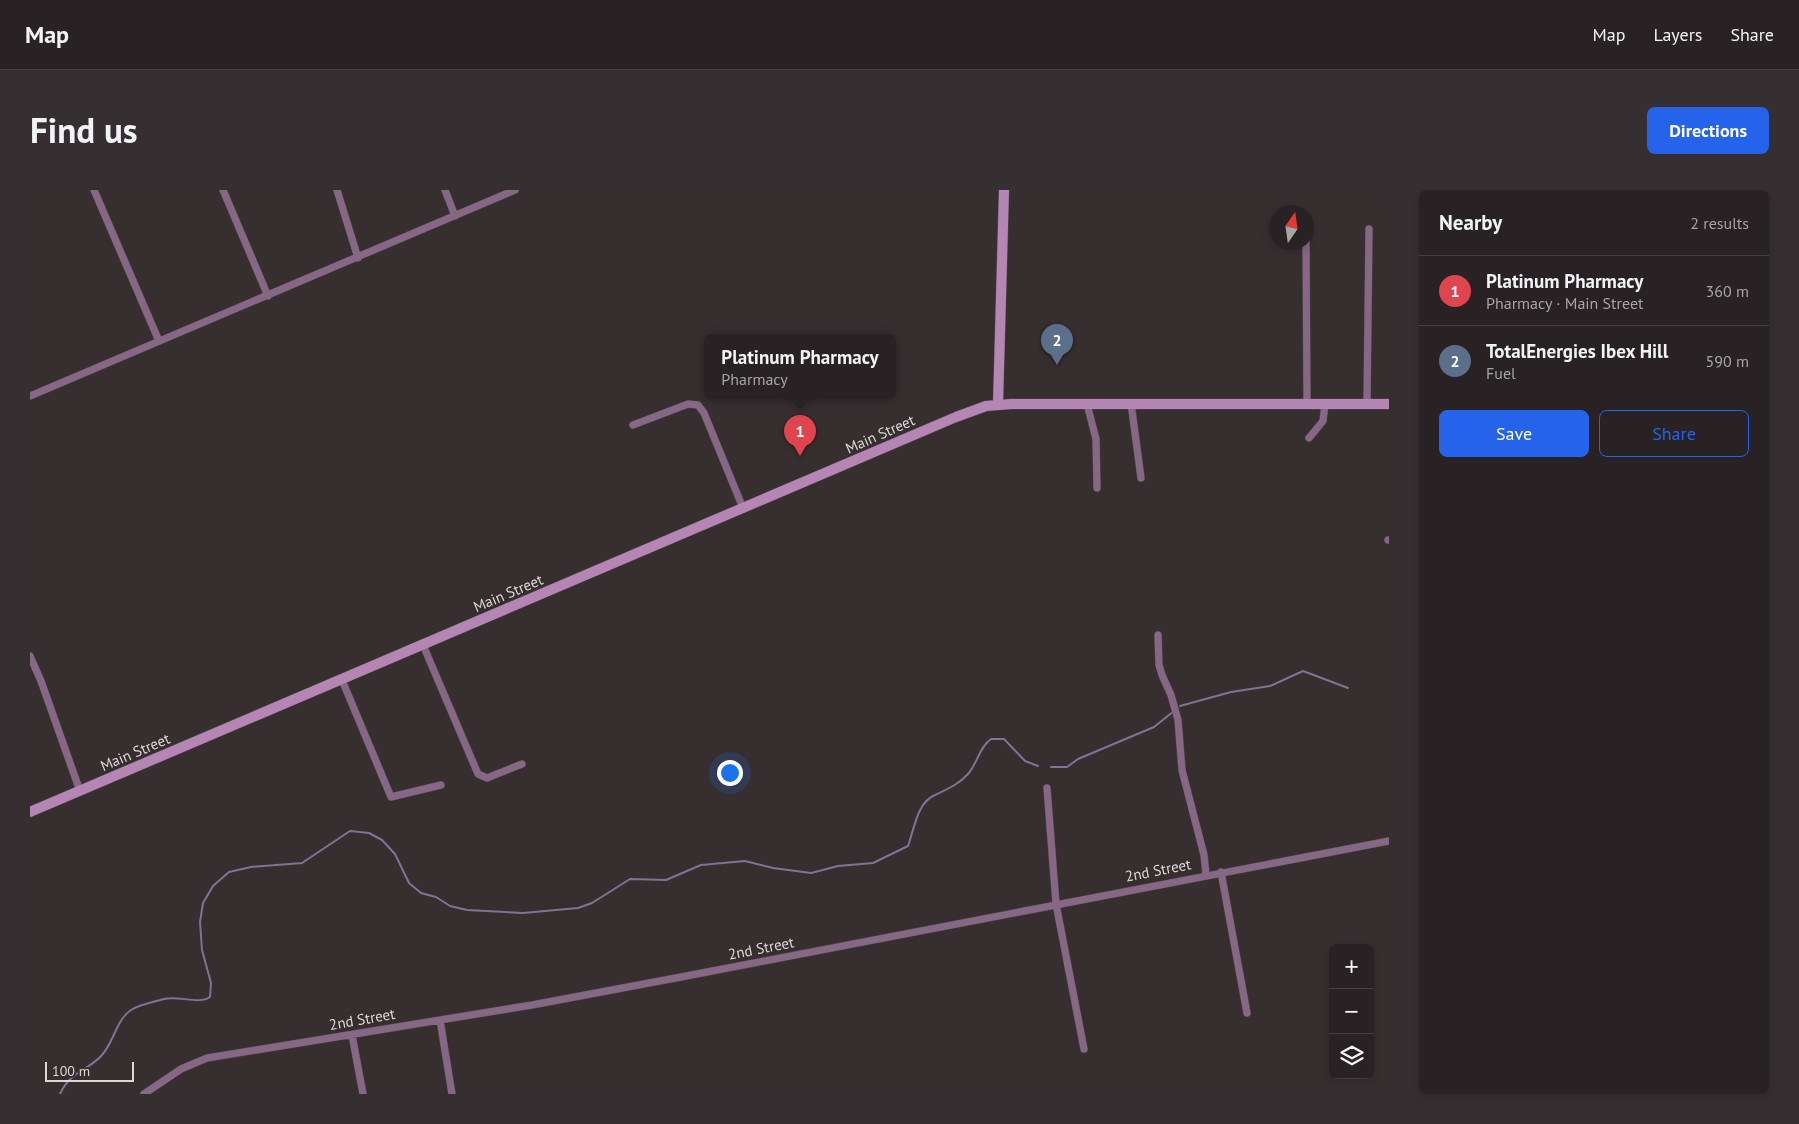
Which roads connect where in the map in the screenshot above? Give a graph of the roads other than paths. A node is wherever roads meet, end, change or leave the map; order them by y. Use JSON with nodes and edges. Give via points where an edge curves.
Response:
{"nodes":[{"id":1,"x":94,"y":190,"type":"edge"},
{"id":2,"x":223,"y":190,"type":"edge"},
{"id":3,"x":337,"y":190,"type":"edge"},
{"id":4,"x":445,"y":190,"type":"edge"},
{"id":5,"x":515,"y":190,"type":"edge"},
{"id":6,"x":1004,"y":190,"type":"edge"},
{"id":7,"x":455,"y":216,"type":"junction"},
{"id":8,"x":1369,"y":229,"type":"dead end"},
{"id":9,"x":1306,"y":250,"type":"edge"},
{"id":10,"x":358,"y":258,"type":"junction"},
{"id":11,"x":268,"y":296,"type":"junction"},
{"id":12,"x":159,"y":341,"type":"junction"},
{"id":13,"x":30,"y":396,"type":"edge"},
{"id":14,"x":1131,"y":403,"type":"junction"},
{"id":15,"x":998,"y":404,"type":"junction"},
{"id":16,"x":1087,"y":404,"type":"junction"},
{"id":17,"x":1307,"y":404,"type":"junction"},
{"id":18,"x":1325,"y":404,"type":"junction"},
{"id":19,"x":1367,"y":404,"type":"junction"},
{"id":20,"x":1389,"y":404,"type":"edge"},
{"id":21,"x":633,"y":425,"type":"dead end"},
{"id":22,"x":1309,"y":438,"type":"dead end"},
{"id":23,"x":1141,"y":478,"type":"dead end"},
{"id":24,"x":1097,"y":488,"type":"dead end"},
{"id":25,"x":743,"y":508,"type":"junction"},
{"id":26,"x":1158,"y":635,"type":"dead end"},
{"id":27,"x":423,"y":645,"type":"junction"},
{"id":28,"x":30,"y":656,"type":"edge"},
{"id":29,"x":342,"y":680,"type":"junction"},
{"id":30,"x":522,"y":764,"type":"dead end"},
{"id":31,"x":440,"y":785,"type":"dead end"},
{"id":32,"x":1047,"y":788,"type":"dead end"},
{"id":33,"x":80,"y":791,"type":"junction"},
{"id":34,"x":30,"y":812,"type":"edge"},
{"id":35,"x":1389,"y":841,"type":"edge"},
{"id":36,"x":1221,"y":872,"type":"junction"},
{"id":37,"x":1206,"y":875,"type":"junction"},
{"id":38,"x":1056,"y":904,"type":"junction"},
{"id":39,"x":1247,"y":1013,"type":"dead end"},
{"id":40,"x":440,"y":1020,"type":"junction"},
{"id":41,"x":352,"y":1034,"type":"junction"},
{"id":42,"x":1084,"y":1049,"type":"dead end"},
{"id":43,"x":144,"y":1094,"type":"edge"},
{"id":44,"x":363,"y":1094,"type":"edge"},
{"id":45,"x":452,"y":1094,"type":"edge"}],
"edges":[{"from":1,"to":12,"type":"street"},
{"from":2,"to":11,"type":"street"},
{"from":3,"to":10,"type":"street"},
{"from":4,"to":7,"type":"street"},
{"from":5,"to":7,"type":"street"},
{"from":6,"to":15,"type":"main road"},
{"from":7,"to":10,"type":"street"},
{"from":8,"to":19,"type":"street"},
{"from":9,"to":17,"type":"street"},
{"from":10,"to":11,"type":"street"},
{"from":11,"to":12,"type":"street"},
{"from":12,"to":13,"type":"street"},
{"from":14,"to":16,"type":"main road","name":"Main Street"},
{"from":14,"to":17,"type":"main road","name":"Main Street"},
{"from":14,"to":23,"type":"street"},
{"from":15,"to":16,"type":"main road","name":"Main Street"},
{"from":15,"to":25,"type":"main road","name":"Main Street","via":[[956,417]]},
{"from":16,"to":24,"type":"street","via":[[1096,439]]},
{"from":17,"to":18,"type":"main road","name":"Main Street"},
{"from":18,"to":19,"type":"main road","name":"Main Street"},
{"from":18,"to":22,"type":"street","via":[[1323,421]]},
{"from":19,"to":20,"type":"main road","name":"Main Street"},
{"from":21,"to":25,"type":"street","via":[[688,404],[698,405]]},
{"from":25,"to":27,"type":"main road","name":"Main Street"},
{"from":26,"to":37,"type":"street","via":[[1159,665],[1175,706],[1182,770],[1204,855]]},
{"from":27,"to":29,"type":"main road","name":"Main Street"},
{"from":27,"to":30,"type":"street","via":[[478,774],[487,778]]},
{"from":28,"to":33,"type":"street"},
{"from":29,"to":31,"type":"street","via":[[391,796]]},
{"from":29,"to":33,"type":"main road","name":"Main Street"},
{"from":32,"to":38,"type":"street"},
{"from":33,"to":34,"type":"main road","name":"Main Street"},
{"from":35,"to":36,"type":"street","name":"2nd Street"},
{"from":36,"to":37,"type":"street","name":"2nd Street"},
{"from":36,"to":39,"type":"street"},
{"from":37,"to":38,"type":"street","name":"2nd Street"},
{"from":38,"to":40,"type":"street","name":"2nd Street","via":[[682,977]]},
{"from":38,"to":42,"type":"street"},
{"from":40,"to":41,"type":"street","name":"2nd Street"},
{"from":40,"to":45,"type":"street"},
{"from":41,"to":43,"type":"street","name":"2nd Street","via":[[207,1058],[181,1068]]},
{"from":41,"to":44,"type":"street"}]}
